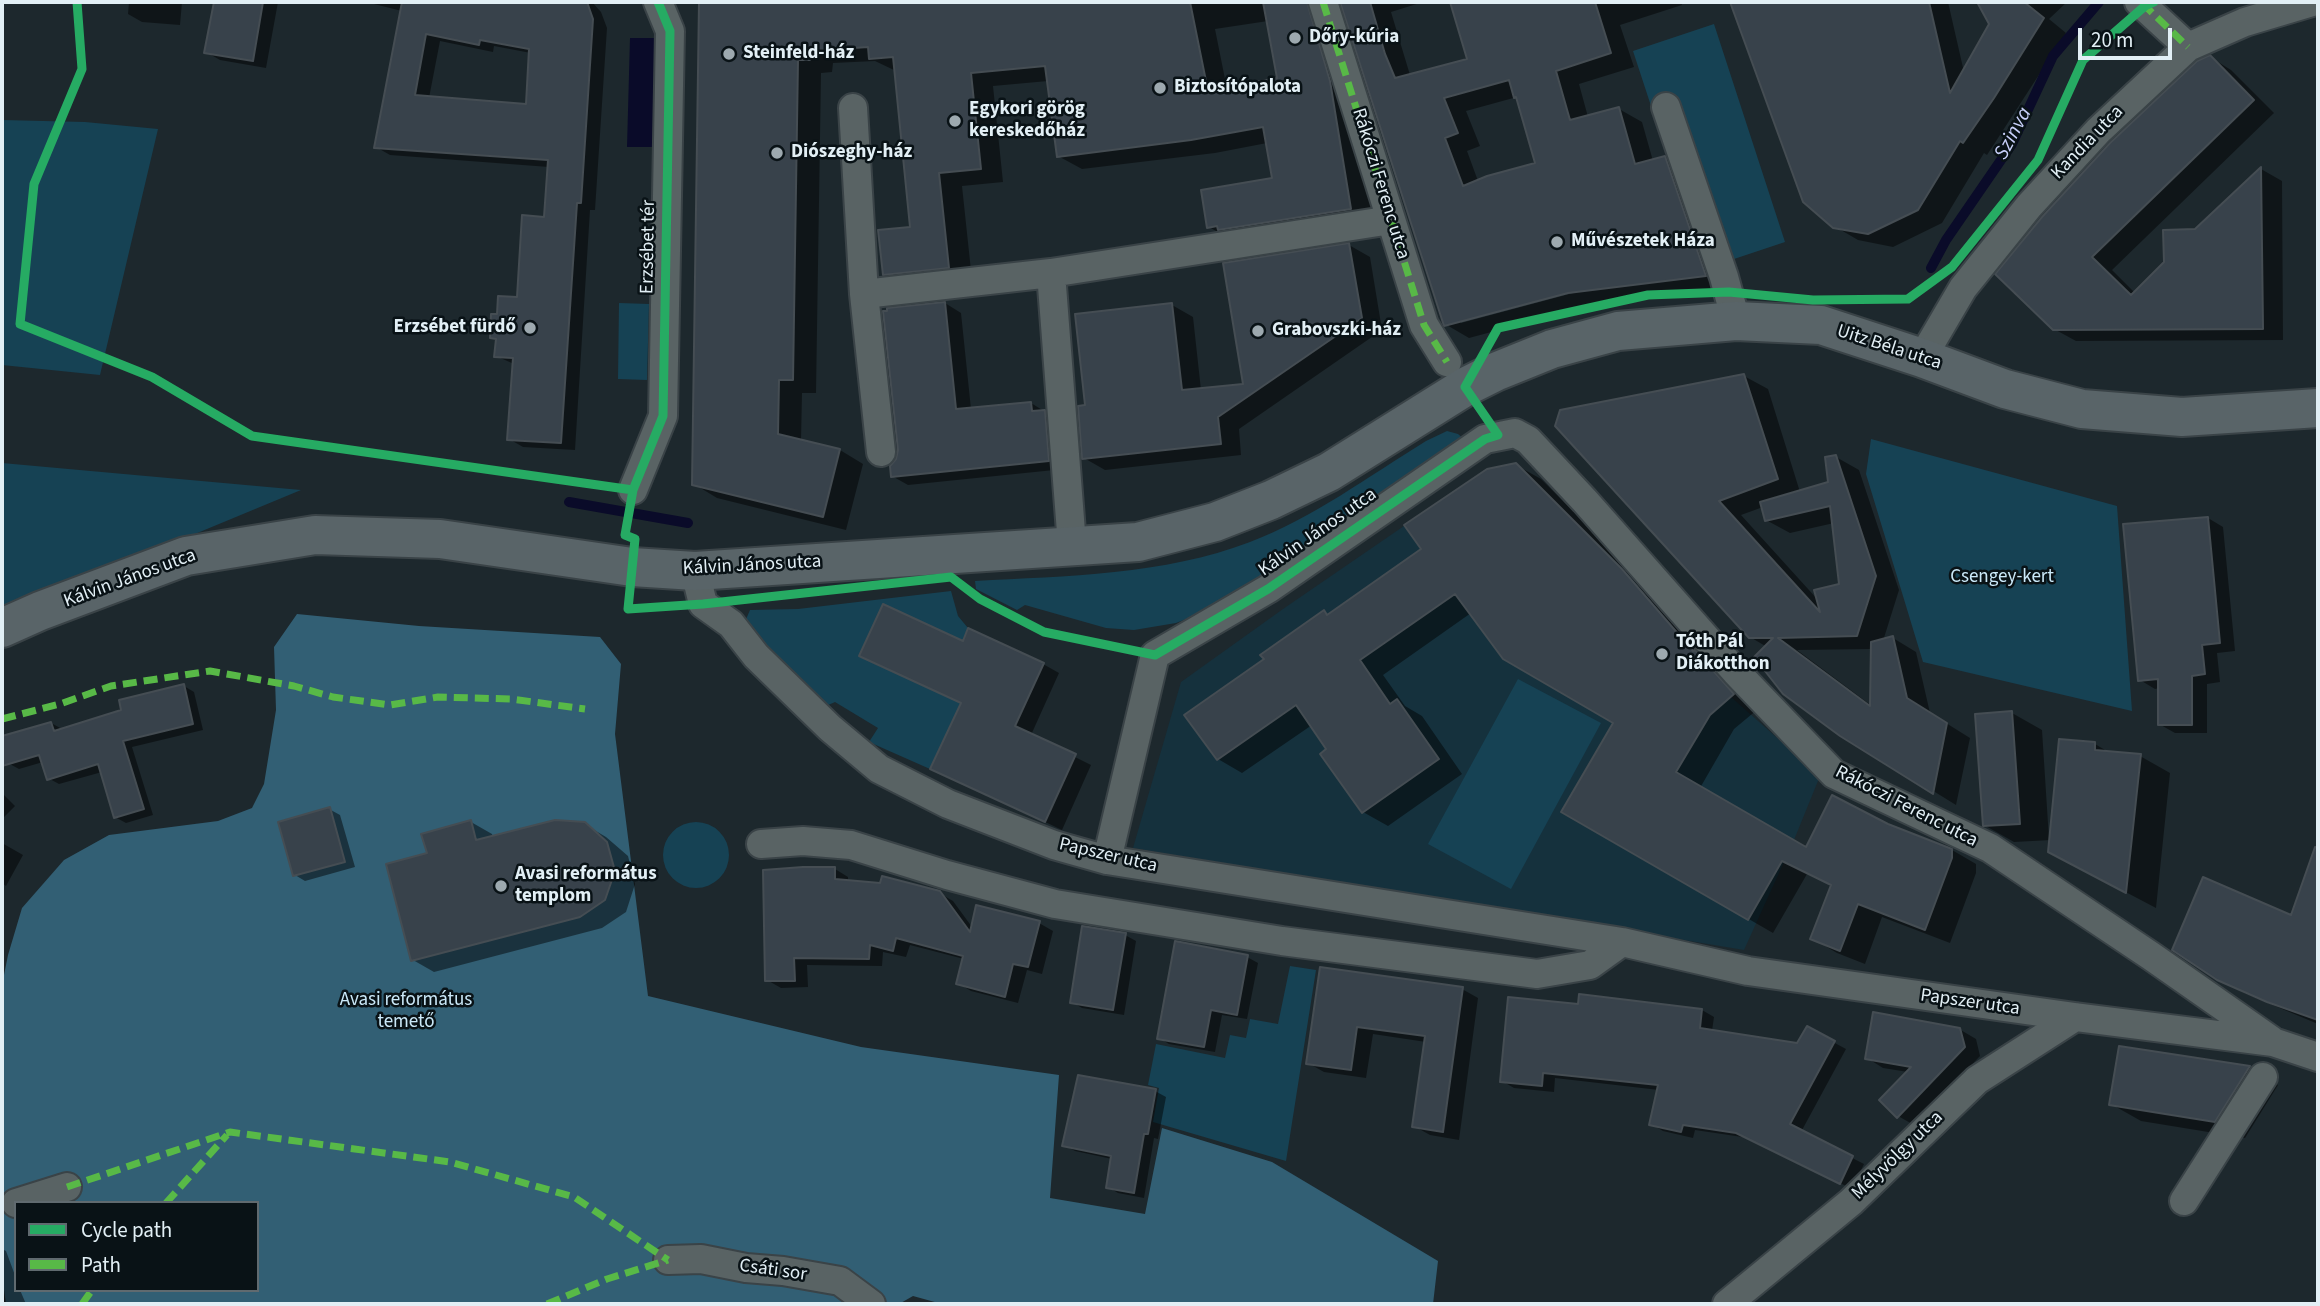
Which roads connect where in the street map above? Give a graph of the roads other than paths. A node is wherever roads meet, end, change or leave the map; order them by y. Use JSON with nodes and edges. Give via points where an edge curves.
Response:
{"nodes":[{"id":1,"x":658,"y":2,"type":"edge"},
{"id":2,"x":1323,"y":2,"type":"edge"},
{"id":3,"x":2139,"y":2,"type":"edge"},
{"id":4,"x":2312,"y":2,"type":"edge"},
{"id":5,"x":2188,"y":47,"type":"junction"},
{"id":6,"x":1666,"y":107,"type":"dead end"},
{"id":7,"x":853,"y":108,"type":"dead end"},
{"id":8,"x":1391,"y":220,"type":"junction"},
{"id":9,"x":1051,"y":273,"type":"junction"},
{"id":10,"x":864,"y":294,"type":"junction"},
{"id":11,"x":1736,"y":321,"type":"junction"},
{"id":12,"x":1922,"y":358,"type":"junction"},
{"id":13,"x":1456,"y":375,"type":"junction"},
{"id":14,"x":2318,"y":408,"type":"edge"},
{"id":15,"x":1498,"y":435,"type":"joint"},
{"id":16,"x":881,"y":453,"type":"dead end"},
{"id":17,"x":633,"y":490,"type":"dead end"},
{"id":18,"x":1072,"y":545,"type":"junction"},
{"id":19,"x":695,"y":571,"type":"junction"},
{"id":20,"x":2,"y":628,"type":"edge"},
{"id":21,"x":761,"y":844,"type":"dead end"},
{"id":22,"x":1107,"y":860,"type":"junction"},
{"id":23,"x":1622,"y":942,"type":"junction"},
{"id":24,"x":2075,"y":1017,"type":"junction"},
{"id":25,"x":2273,"y":1042,"type":"junction"},
{"id":26,"x":2318,"y":1057,"type":"edge"},
{"id":27,"x":2263,"y":1077,"type":"dead end"},
{"id":28,"x":66,"y":1186,"type":"dead end"},
{"id":29,"x":22,"y":1201,"type":"edge"},
{"id":30,"x":2184,"y":1201,"type":"dead end"},
{"id":31,"x":668,"y":1260,"type":"dead end"},
{"id":32,"x":871,"y":1304,"type":"edge"},
{"id":33,"x":1727,"y":1304,"type":"edge"}],
"edges":[{"from":1,"to":17,"type":"street","name":"Erzsébet tér","via":[[670,31],[663,416]]},
{"from":2,"to":8,"type":"street","name":"Rákóczi Ferenc utca"},
{"from":3,"to":5,"type":"street"},
{"from":4,"to":5,"type":"street","name":"Kandia utca","via":[[2245,22]]},
{"from":5,"to":12,"type":"street","name":"Kandia utca","via":[[2098,131],[2029,206],[1963,288]]},
{"from":6,"to":11,"type":"street"},
{"from":7,"to":10,"type":"street"},
{"from":8,"to":9,"type":"street"},
{"from":8,"to":13,"type":"street","name":"Rákóczi Ferenc utca","via":[[1424,325]]},
{"from":9,"to":10,"type":"street"},
{"from":9,"to":18,"type":"street"},
{"from":10,"to":16,"type":"street"},
{"from":11,"to":12,"type":"street","name":"Uitz Béla utca","via":[[1821,325]]},
{"from":11,"to":13,"type":"street","name":"Uitz Béla utca","via":[[1618,331],[1552,349],[1495,372]]},
{"from":12,"to":14,"type":"street","name":"Uitz Béla utca","via":[[2005,389],[2082,409],[2182,417]]},
{"from":13,"to":18,"type":"street","name":"Kálvin János utca","via":[[1329,471],[1271,500],[1215,522],[1138,542]]},
{"from":15,"to":22,"type":"street","name":"Kálvin János utca","via":[[1485,439],[1268,589],[1154,655]]},
{"from":15,"to":25,"type":"street","name":"Rákóczi Ferenc utca","via":[[1516,433],[1528,440],[1834,774],[1990,848]]},
{"from":18,"to":19,"type":"street","name":"Kálvin János utca"},
{"from":19,"to":20,"type":"street","name":"Kálvin János utca","via":[[632,567],[440,539],[315,536],[186,556]]},
{"from":19,"to":22,"type":"street","name":"Papszer utca","via":[[703,604],[731,624],[756,656],[879,769],[948,804]]},
{"from":21,"to":23,"type":"street","via":[[851,845],[1055,904],[1282,941],[1537,974],[1590,965]]},
{"from":22,"to":23,"type":"street","name":"Papszer utca"},
{"from":23,"to":24,"type":"street","name":"Papszer utca","via":[[1748,971]]},
{"from":24,"to":25,"type":"street","name":"Papszer utca"},
{"from":24,"to":33,"type":"street","name":"Mélyvölgy utca","via":[[1977,1080],[1851,1202]]},
{"from":25,"to":26,"type":"street","name":"Papszer utca"},
{"from":27,"to":30,"type":"street"},
{"from":28,"to":29,"type":"street"},
{"from":31,"to":32,"type":"street","name":"Csáti sor","via":[[701,1259],[839,1281]]}]}
